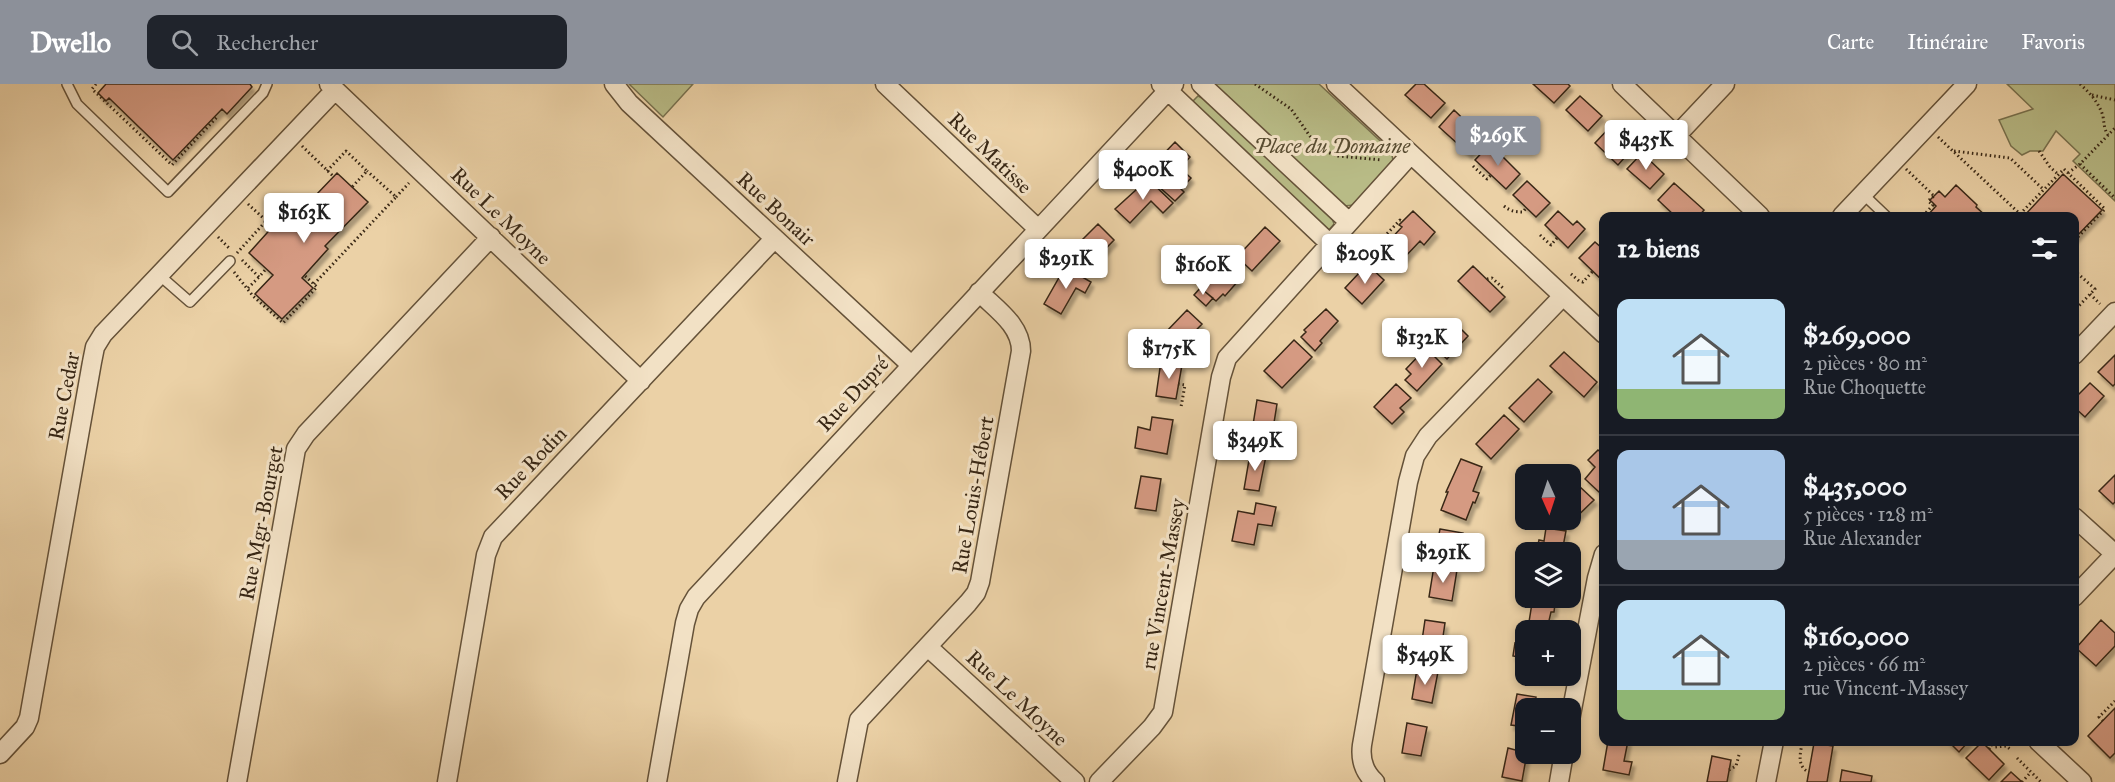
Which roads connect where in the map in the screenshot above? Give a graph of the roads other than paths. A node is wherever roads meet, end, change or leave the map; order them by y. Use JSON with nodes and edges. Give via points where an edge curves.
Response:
{"nodes":[{"id":1,"x":67,"y":84,"type":"edge"},
{"id":2,"x":267,"y":84,"type":"edge"},
{"id":3,"x":614,"y":84,"type":"edge"},
{"id":4,"x":885,"y":84,"type":"edge"},
{"id":5,"x":1201,"y":84,"type":"edge"},
{"id":6,"x":1336,"y":84,"type":"edge"},
{"id":7,"x":1622,"y":84,"type":"edge"},
{"id":8,"x":1725,"y":84,"type":"edge"},
{"id":9,"x":1967,"y":84,"type":"edge"},
{"id":10,"x":1168,"y":86,"type":"edge"},
{"id":11,"x":332,"y":87,"type":"edge"},
{"id":12,"x":1677,"y":135,"type":"junction"},
{"id":13,"x":1411,"y":154,"type":"junction"},
{"id":14,"x":1863,"y":194,"type":"junction"},
{"id":15,"x":1757,"y":212,"type":"edge"},
{"id":16,"x":1846,"y":212,"type":"edge"},
{"id":17,"x":1882,"y":212,"type":"edge"},
{"id":18,"x":1348,"y":222,"type":"junction"},
{"id":19,"x":1038,"y":229,"type":"junction"},
{"id":20,"x":491,"y":237,"type":"junction"},
{"id":21,"x":774,"y":239,"type":"junction"},
{"id":22,"x":1329,"y":243,"type":"junction"},
{"id":23,"x":233,"y":257,"type":"road end"},
{"id":24,"x":158,"y":274,"type":"junction"},
{"id":25,"x":979,"y":292,"type":"junction"},
{"id":26,"x":1563,"y":296,"type":"junction"},
{"id":27,"x":2108,"y":308,"type":"edge"},
{"id":28,"x":1599,"y":329,"type":"edge"},
{"id":29,"x":2079,"y":348,"type":"edge"},
{"id":30,"x":911,"y":365,"type":"junction"},
{"id":31,"x":641,"y":381,"type":"junction"},
{"id":32,"x":2079,"y":522,"type":"edge"},
{"id":33,"x":2115,"y":554,"type":"edge"},
{"id":34,"x":1599,"y":569,"type":"edge"},
{"id":35,"x":2079,"y":592,"type":"edge"},
{"id":36,"x":928,"y":647,"type":"junction"},
{"id":37,"x":1574,"y":698,"type":"edge"},
{"id":38,"x":1773,"y":746,"type":"edge"},
{"id":39,"x":2043,"y":746,"type":"edge"},
{"id":40,"x":0,"y":754,"type":"edge"},
{"id":41,"x":1562,"y":764,"type":"edge"},
{"id":42,"x":237,"y":782,"type":"edge"},
{"id":43,"x":447,"y":782,"type":"edge"},
{"id":44,"x":657,"y":782,"type":"edge"},
{"id":45,"x":847,"y":782,"type":"edge"},
{"id":46,"x":1075,"y":782,"type":"edge"},
{"id":47,"x":1099,"y":782,"type":"edge"},
{"id":48,"x":1375,"y":782,"type":"edge"},
{"id":49,"x":1559,"y":782,"type":"edge"},
{"id":50,"x":1767,"y":782,"type":"edge"},
{"id":51,"x":2082,"y":782,"type":"edge"}],
"edges":[{"from":1,"to":2,"type":"lane","via":[[81,109],[168,192],[263,93]]},
{"from":3,"to":21,"type":"street","name":"Rue Bonair","via":[[629,103]]},
{"from":4,"to":19,"type":"street","name":"Rue Matisse"},
{"from":5,"to":18,"type":"street"},
{"from":6,"to":13,"type":"street"},
{"from":7,"to":12,"type":"street"},
{"from":8,"to":12,"type":"street"},
{"from":9,"to":14,"type":"street"},
{"from":10,"to":19,"type":"street","name":"Rue Dupré"},
{"from":10,"to":22,"type":"street"},
{"from":11,"to":20,"type":"street","name":"Rue Le Moyne"},
{"from":11,"to":24,"type":"street","name":"Rue Cedar"},
{"from":12,"to":15,"type":"street"},
{"from":13,"to":18,"type":"street","name":"rue Vincent-Massey"},
{"from":13,"to":26,"type":"street"},
{"from":14,"to":16,"type":"street"},
{"from":14,"to":17,"type":"lane"},
{"from":18,"to":22,"type":"street","name":"rue Vincent-Massey"},
{"from":19,"to":25,"type":"street","name":"Rue Dupré"},
{"from":20,"to":31,"type":"street","name":"Rue Le Moyne"},
{"from":20,"to":42,"type":"street","name":"Rue Mgr-Bourget","via":[[296,449]]},
{"from":21,"to":30,"type":"street","name":"Rue Bonair"},
{"from":21,"to":31,"type":"street","name":"Rue Rodin"},
{"from":22,"to":47,"type":"street","name":"rue Vincent-Massey","via":[[1225,362],[1163,712]]},
{"from":23,"to":24,"type":"lane","via":[[190,302]]},
{"from":24,"to":40,"type":"street","name":"Rue Cedar","via":[[95,347],[29,718]]},
{"from":25,"to":30,"type":"street","name":"Rue Dupré"},
{"from":25,"to":36,"type":"street","name":"Rue Louis-Hébert","via":[[1016,331],[1020,357],[980,582],[972,598]]},
{"from":26,"to":28,"type":"street"},
{"from":26,"to":48,"type":"street","via":[[1428,436],[1412,463],[1362,745],[1365,768]]},
{"from":27,"to":29,"type":"street"},
{"from":30,"to":44,"type":"street","name":"Rue Dupré","via":[[692,603],[685,623]]},
{"from":31,"to":43,"type":"street","name":"Rue Rodin","via":[[500,527],[490,543]]},
{"from":32,"to":33,"type":"street"},
{"from":33,"to":35,"type":"street"},
{"from":34,"to":37,"type":"street"},
{"from":36,"to":45,"type":"street","name":"Rue Louis-Hébert","via":[[859,720]]},
{"from":36,"to":46,"type":"street","name":"Rue Le Moyne"},
{"from":38,"to":50,"type":"street"},
{"from":39,"to":51,"type":"street"},
{"from":41,"to":49,"type":"street"}]}
